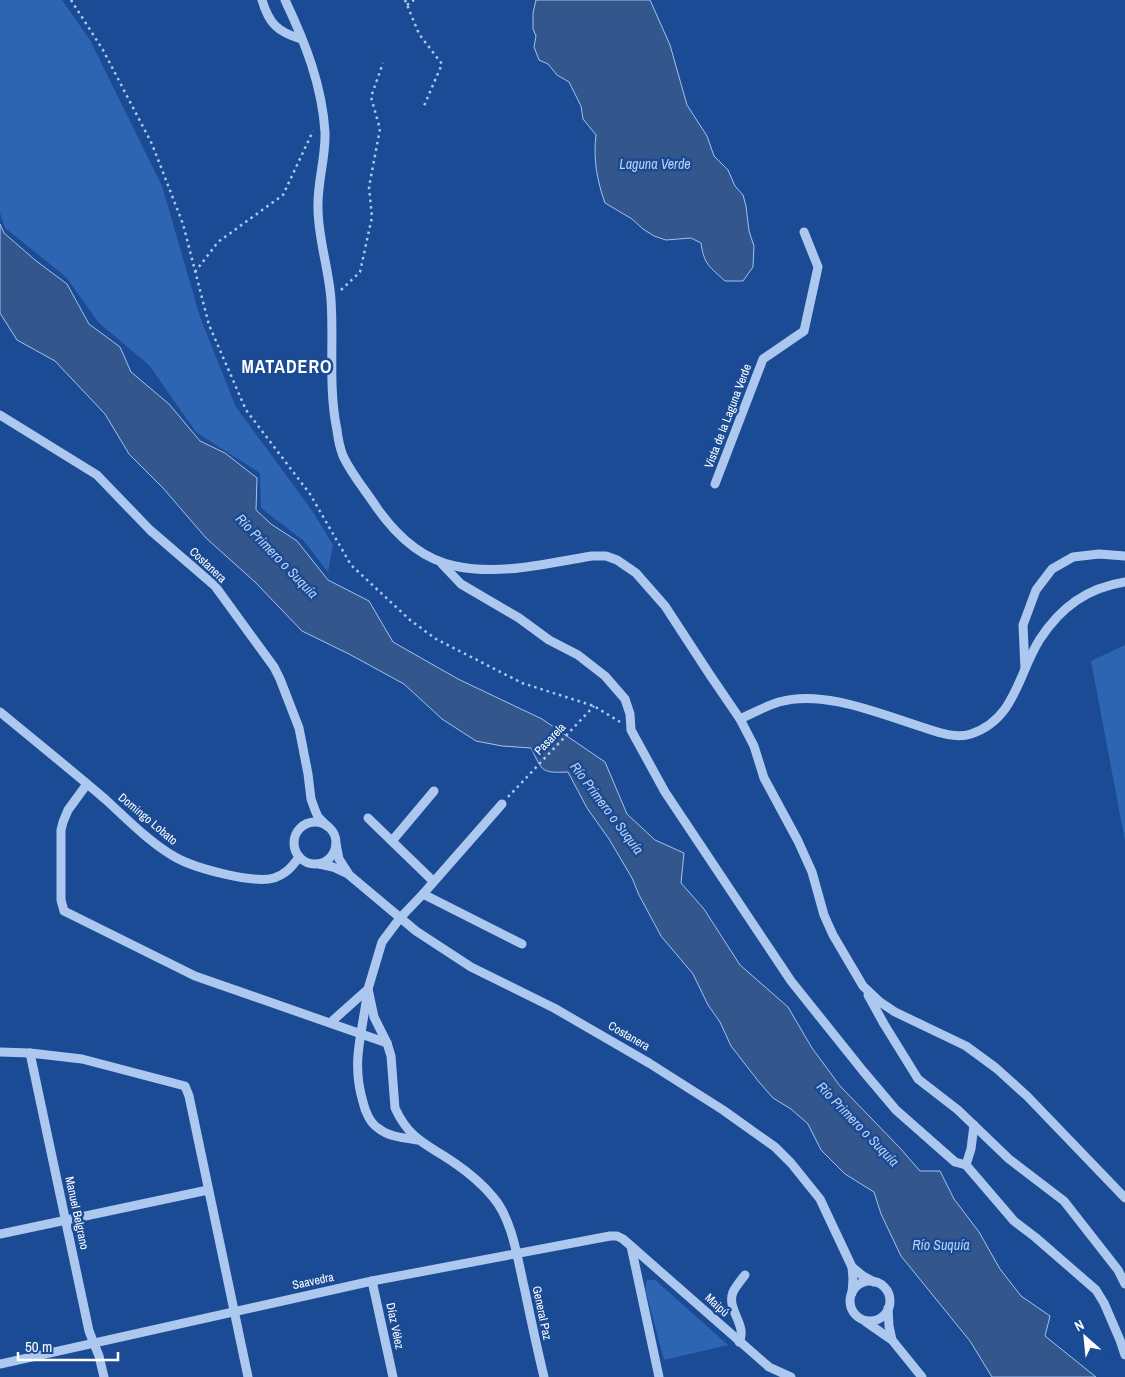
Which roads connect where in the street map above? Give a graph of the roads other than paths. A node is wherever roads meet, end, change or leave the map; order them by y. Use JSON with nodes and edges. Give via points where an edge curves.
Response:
{"nodes":[{"id":1,"x":262,"y":0,"type":"edge"},
{"id":2,"x":285,"y":0,"type":"edge"},
{"id":3,"x":301,"y":39,"type":"junction"},
{"id":4,"x":804,"y":232,"type":"dead end"},
{"id":5,"x":0,"y":415,"type":"edge"},
{"id":6,"x":715,"y":484,"type":"dead end"},
{"id":7,"x":1125,"y":556,"type":"edge"},
{"id":8,"x":441,"y":562,"type":"junction"},
{"id":9,"x":1125,"y":582,"type":"edge"},
{"id":10,"x":1025,"y":672,"type":"junction"},
{"id":11,"x":0,"y":712,"type":"edge"},
{"id":12,"x":740,"y":718,"type":"junction"},
{"id":13,"x":87,"y":784,"type":"junction"},
{"id":14,"x":434,"y":790,"type":"dead end"},
{"id":15,"x":311,"y":799,"type":"junction"},
{"id":16,"x":502,"y":804,"type":"road end"},
{"id":17,"x":368,"y":818,"type":"dead end"},
{"id":18,"x":327,"y":826,"type":"junction"},
{"id":19,"x":302,"y":827,"type":"junction"},
{"id":20,"x":392,"y":842,"type":"junction"},
{"id":21,"x":336,"y":844,"type":"junction"},
{"id":22,"x":299,"y":857,"type":"junction"},
{"id":23,"x":319,"y":864,"type":"junction"},
{"id":24,"x":348,"y":874,"type":"junction"},
{"id":25,"x":433,"y":881,"type":"junction"},
{"id":26,"x":423,"y":894,"type":"junction"},
{"id":27,"x":400,"y":918,"type":"junction"},
{"id":28,"x":522,"y":944,"type":"dead end"},
{"id":29,"x":863,"y":986,"type":"junction"},
{"id":30,"x":368,"y":989,"type":"junction"},
{"id":31,"x":330,"y":1023,"type":"junction"},
{"id":32,"x":361,"y":1035,"type":"junction"},
{"id":33,"x":387,"y":1043,"type":"junction"},
{"id":34,"x":0,"y":1052,"type":"edge"},
{"id":35,"x":30,"y":1053,"type":"junction"},
{"id":36,"x":974,"y":1126,"type":"junction"},
{"id":37,"x":418,"y":1140,"type":"junction"},
{"id":38,"x":966,"y":1165,"type":"junction"},
{"id":39,"x":208,"y":1190,"type":"junction"},
{"id":40,"x":1125,"y":1198,"type":"edge"},
{"id":41,"x":66,"y":1220,"type":"junction"},
{"id":42,"x":0,"y":1234,"type":"edge"},
{"id":43,"x":631,"y":1246,"type":"junction"},
{"id":44,"x":517,"y":1254,"type":"junction"},
{"id":45,"x":852,"y":1266,"type":"junction"},
{"id":46,"x":745,"y":1275,"type":"dead end"},
{"id":47,"x":372,"y":1281,"type":"junction"},
{"id":48,"x":874,"y":1282,"type":"junction"},
{"id":49,"x":1125,"y":1284,"type":"edge"},
{"id":50,"x":852,"y":1293,"type":"junction"},
{"id":51,"x":888,"y":1308,"type":"junction"},
{"id":52,"x":234,"y":1311,"type":"junction"},
{"id":53,"x":861,"y":1319,"type":"junction"},
{"id":54,"x":892,"y":1340,"type":"junction"},
{"id":55,"x":739,"y":1342,"type":"junction"},
{"id":56,"x":93,"y":1343,"type":"junction"},
{"id":57,"x":1125,"y":1355,"type":"edge"},
{"id":58,"x":0,"y":1364,"type":"edge"},
{"id":59,"x":770,"y":1372,"type":"edge"},
{"id":60,"x":655,"y":1375,"type":"edge"},
{"id":61,"x":104,"y":1377,"type":"edge"},
{"id":62,"x":248,"y":1377,"type":"edge"},
{"id":63,"x":393,"y":1377,"type":"edge"},
{"id":64,"x":544,"y":1377,"type":"edge"},
{"id":65,"x":791,"y":1377,"type":"edge"},
{"id":66,"x":922,"y":1377,"type":"edge"}],
"edges":[{"from":1,"to":3,"type":"street","via":[[267,16],[276,28]]},
{"from":2,"to":3,"type":"street"},
{"from":3,"to":8,"type":"street","via":[[314,69],[325,132],[318,209],[331,298],[332,398],[342,454],[396,532],[406,542]]},
{"from":4,"to":6,"type":"street","name":"Vista de la Laguna Verde","via":[[818,267],[804,331],[763,359]]},
{"from":5,"to":15,"type":"street","name":"Costanera","via":[[86,467],[150,530],[215,586],[280,679],[300,734]]},
{"from":7,"to":10,"type":"street","via":[[1073,557],[1052,569],[1036,590],[1023,625]]},
{"from":8,"to":12,"type":"street","via":[[491,570],[592,556],[617,560],[636,573],[665,606]]},
{"from":8,"to":38,"type":"street","via":[[461,584],[578,655],[605,676],[625,699],[632,730],[665,792],[791,981],[896,1110],[955,1162]]},
{"from":9,"to":10,"type":"street","via":[[1100,587],[1059,615],[1040,639]]},
{"from":10,"to":12,"type":"street","via":[[996,720],[970,734],[948,735],[834,700],[810,698],[780,702]]},
{"from":11,"to":13,"type":"street","name":"Domingo Lobato"},
{"from":12,"to":29,"type":"street","via":[[754,746],[764,778],[812,872],[824,916]]},
{"from":13,"to":22,"type":"street","name":"Domingo Lobato","via":[[156,844],[176,858],[209,870],[254,880],[273,878],[289,871]]},
{"from":13,"to":31,"type":"street","via":[[68,810],[61,830],[61,900],[64,911],[195,976]]},
{"from":14,"to":20,"type":"street"},
{"from":15,"to":18,"type":"street","name":"Costanera","via":[[318,817]]},
{"from":15,"to":19,"type":"street","name":"Costanera"},
{"from":16,"to":25,"type":"street"},
{"from":17,"to":20,"type":"street"},
{"from":18,"to":19,"type":"street","via":[[314,822]]},
{"from":18,"to":21,"type":"street","name":"Costanera"},
{"from":19,"to":22,"type":"street","name":"Costanera","via":[[294,838]]},
{"from":20,"to":25,"type":"street"},
{"from":21,"to":23,"type":"street","via":[[331,857]]},
{"from":21,"to":24,"type":"street","name":"Costanera","via":[[339,859]]},
{"from":22,"to":23,"type":"street","name":"Costanera","via":[[308,863]]},
{"from":23,"to":24,"type":"street","name":"Costanera"},
{"from":24,"to":27,"type":"street","name":"Costanera"},
{"from":25,"to":26,"type":"street"},
{"from":26,"to":27,"type":"street"},
{"from":26,"to":28,"type":"street"},
{"from":27,"to":30,"type":"street","via":[[382,942]]},
{"from":27,"to":45,"type":"street","name":"Costanera","via":[[471,967],[554,1008],[649,1063],[764,1138],[791,1163],[820,1200]]},
{"from":29,"to":36,"type":"street","via":[[918,1079]]},
{"from":29,"to":40,"type":"street","via":[[894,1012],[966,1046],[996,1068]]},
{"from":30,"to":31,"type":"street"},
{"from":30,"to":32,"type":"street"},
{"from":30,"to":33,"type":"street","via":[[374,1017]]},
{"from":31,"to":32,"type":"street"},
{"from":32,"to":33,"type":"street"},
{"from":32,"to":37,"type":"street","via":[[357,1076],[366,1113],[376,1128],[390,1135]]},
{"from":33,"to":37,"type":"street","via":[[396,1108]]},
{"from":34,"to":35,"type":"street"},
{"from":35,"to":39,"type":"street","via":[[100,1063],[185,1086]]},
{"from":35,"to":41,"type":"street","name":"Manuel Belgrano"},
{"from":36,"to":38,"type":"street","via":[[972,1149]]},
{"from":36,"to":49,"type":"street","via":[[1009,1160],[1064,1201],[1118,1270]]},
{"from":37,"to":44,"type":"street","name":"General Paz","via":[[456,1164],[493,1196],[506,1219]]},
{"from":38,"to":57,"type":"street","via":[[1014,1221],[1096,1290]]},
{"from":39,"to":41,"type":"street"},
{"from":39,"to":52,"type":"street"},
{"from":41,"to":42,"type":"street"},
{"from":41,"to":56,"type":"street","name":"Manuel Belgrano"},
{"from":43,"to":44,"type":"street","name":"Saavedra","via":[[617,1236],[610,1236]]},
{"from":43,"to":55,"type":"street","name":"Maipú"},
{"from":43,"to":60,"type":"street"},
{"from":44,"to":47,"type":"street","name":"Saavedra"},
{"from":44,"to":64,"type":"street","name":"General Paz"},
{"from":45,"to":48,"type":"street","name":"Costanera"},
{"from":45,"to":50,"type":"street","name":"Costanera"},
{"from":46,"to":55,"type":"street","via":[[733,1291],[731,1305],[741,1329]]},
{"from":47,"to":52,"type":"street","name":"Saavedra"},
{"from":47,"to":63,"type":"street","name":"Díaz Vélez"},
{"from":48,"to":50,"type":"street","via":[[860,1284]]},
{"from":48,"to":51,"type":"street","name":"Costanera","via":[[889,1294]]},
{"from":50,"to":53,"type":"street","name":"Costanera","via":[[851,1305]]},
{"from":51,"to":53,"type":"street","via":[[873,1321]]},
{"from":51,"to":54,"type":"street","name":"Costanera"},
{"from":52,"to":56,"type":"street","name":"Saavedra"},
{"from":52,"to":62,"type":"street"},
{"from":53,"to":54,"type":"street"},
{"from":54,"to":66,"type":"street"},
{"from":55,"to":59,"type":"street","name":"Maipú"},
{"from":56,"to":58,"type":"street","name":"Saavedra"},
{"from":56,"to":61,"type":"street","name":"Manuel Belgrano"},
{"from":59,"to":65,"type":"street","name":"Maipú"}]}
